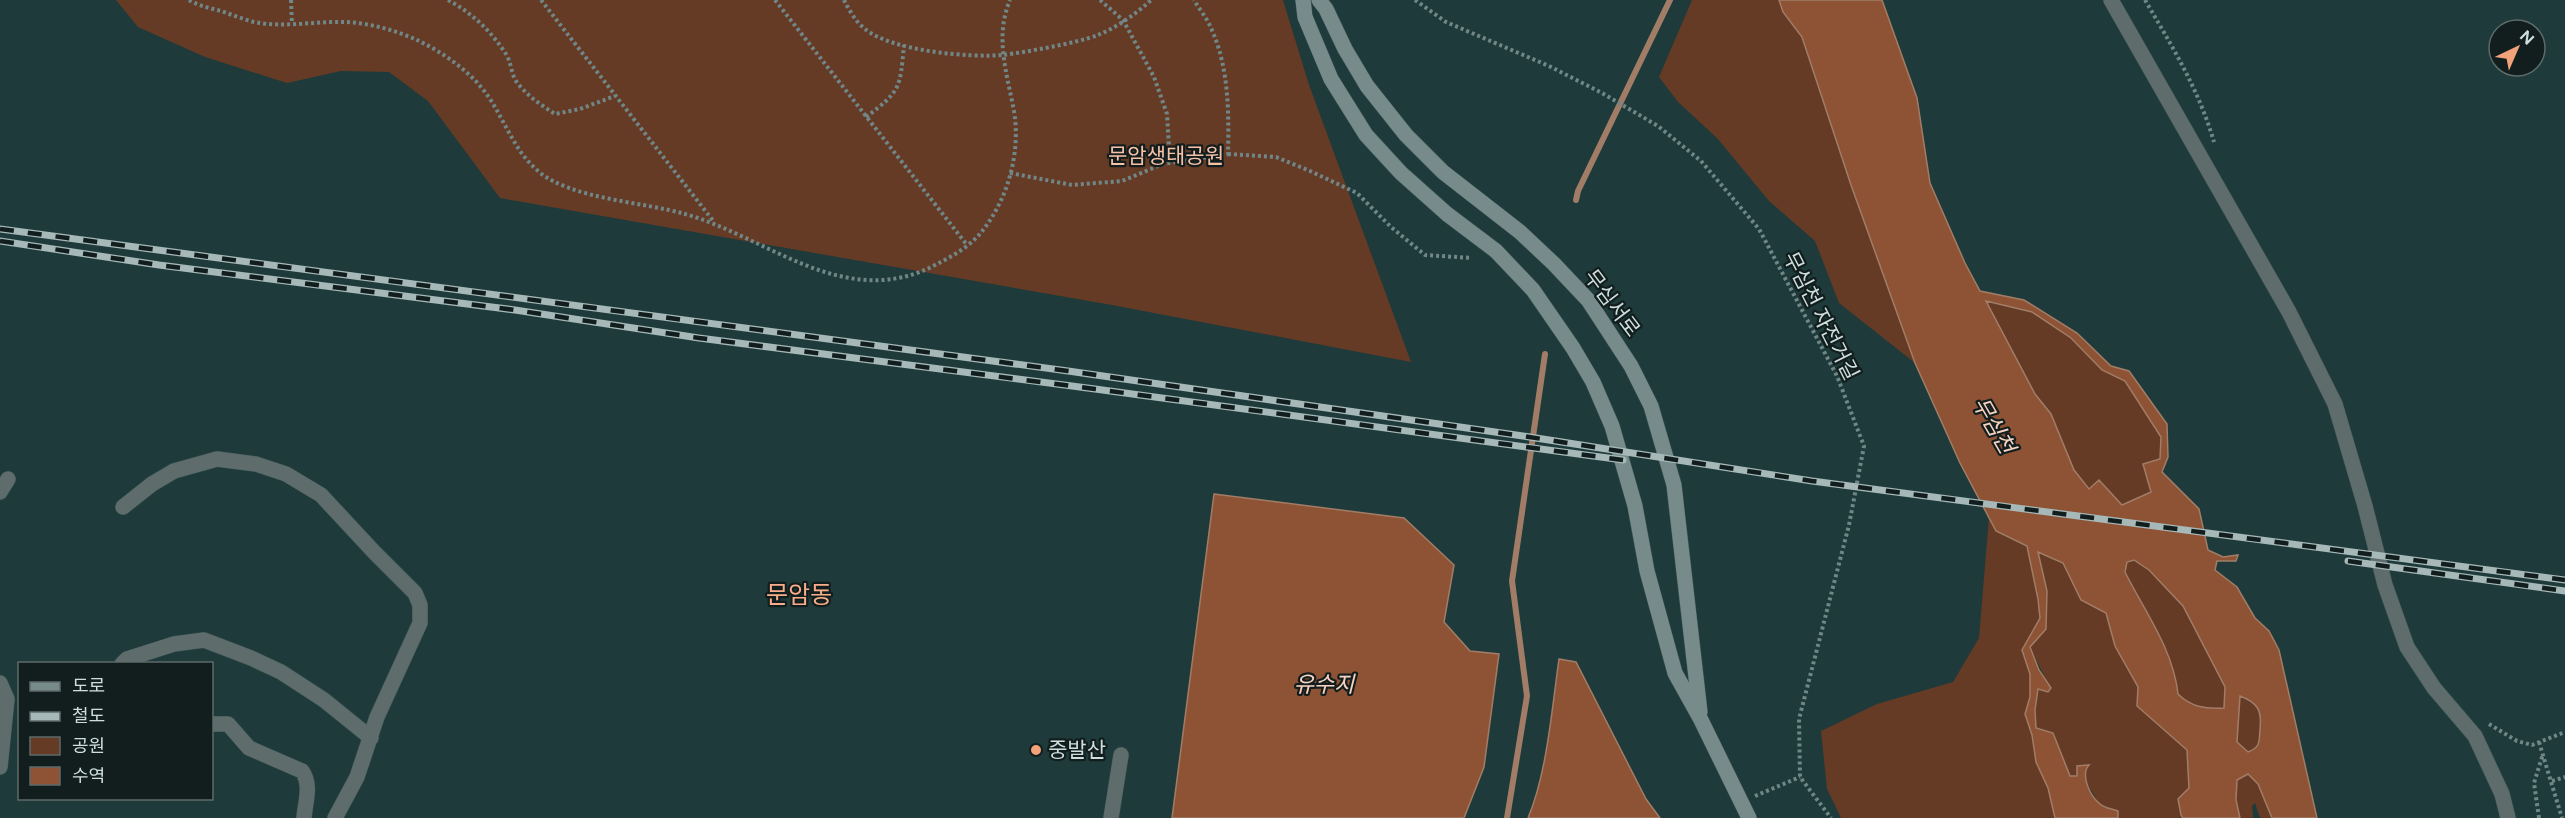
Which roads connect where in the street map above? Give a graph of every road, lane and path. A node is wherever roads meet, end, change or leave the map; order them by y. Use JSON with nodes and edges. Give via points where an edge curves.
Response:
{"nodes":[{"id":1,"x":189,"y":0,"type":"edge"},
{"id":2,"x":291,"y":0,"type":"edge"},
{"id":3,"x":448,"y":0,"type":"edge"},
{"id":4,"x":541,"y":0,"type":"edge"},
{"id":5,"x":775,"y":0,"type":"edge"},
{"id":6,"x":843,"y":0,"type":"edge"},
{"id":7,"x":1010,"y":0,"type":"edge"},
{"id":8,"x":1100,"y":0,"type":"edge"},
{"id":9,"x":1151,"y":0,"type":"edge"},
{"id":10,"x":1194,"y":0,"type":"edge"},
{"id":11,"x":1303,"y":0,"type":"edge"},
{"id":12,"x":1319,"y":0,"type":"edge"},
{"id":13,"x":1415,"y":0,"type":"edge"},
{"id":14,"x":2111,"y":0,"type":"edge"},
{"id":15,"x":2145,"y":0,"type":"edge"},
{"id":16,"x":1123,"y":20,"type":"junction"},
{"id":17,"x":292,"y":24,"type":"junction"},
{"id":18,"x":904,"y":45,"type":"junction"},
{"id":19,"x":1003,"y":55,"type":"junction"},
{"id":20,"x":615,"y":96,"type":"junction"},
{"id":21,"x":866,"y":117,"type":"junction"},
{"id":22,"x":2217,"y":153,"type":"dead end"},
{"id":23,"x":1228,"y":154,"type":"junction"},
{"id":24,"x":1170,"y":164,"type":"junction"},
{"id":25,"x":1010,"y":173,"type":"junction"},
{"id":26,"x":714,"y":223,"type":"junction"},
{"id":27,"x":967,"y":245,"type":"junction"},
{"id":28,"x":1472,"y":258,"type":"dead end"},
{"id":29,"x":123,"y":507,"type":"dead end"},
{"id":30,"x":123,"y":662,"type":"edge"},
{"id":31,"x":0,"y":684,"type":"edge"},
{"id":32,"x":1700,"y":718,"type":"junction"},
{"id":33,"x":213,"y":724,"type":"edge"},
{"id":34,"x":2466,"y":725,"type":"junction"},
{"id":35,"x":2565,"y":732,"type":"edge"},
{"id":36,"x":371,"y":738,"type":"junction"},
{"id":37,"x":2539,"y":742,"type":"junction"},
{"id":38,"x":2543,"y":754,"type":"junction"},
{"id":39,"x":1121,"y":755,"type":"dead end"},
{"id":40,"x":0,"y":767,"type":"edge"},
{"id":41,"x":1800,"y":777,"type":"junction"},
{"id":42,"x":2565,"y":777,"type":"edge"},
{"id":43,"x":2552,"y":781,"type":"junction"},
{"id":44,"x":1741,"y":802,"type":"junction"},
{"id":45,"x":304,"y":818,"type":"edge"},
{"id":46,"x":335,"y":818,"type":"edge"},
{"id":47,"x":1111,"y":818,"type":"edge"},
{"id":48,"x":1749,"y":818,"type":"edge"},
{"id":49,"x":1831,"y":818,"type":"edge"},
{"id":50,"x":2508,"y":818,"type":"edge"},
{"id":51,"x":2539,"y":818,"type":"edge"},
{"id":52,"x":2562,"y":818,"type":"edge"}],
"edges":[{"from":1,"to":17,"type":"path","via":[[254,22]]},
{"from":2,"to":17,"type":"path"},
{"from":3,"to":20,"type":"path","via":[[470,12],[488,30],[508,56],[515,79],[534,100],[555,114]]},
{"from":4,"to":20,"type":"path"},
{"from":5,"to":21,"type":"path"},
{"from":6,"to":18,"type":"path","via":[[866,30]]},
{"from":7,"to":19,"type":"path","via":[[1005,12]]},
{"from":8,"to":16,"type":"path"},
{"from":9,"to":16,"type":"path"},
{"from":10,"to":23,"type":"path","via":[[1211,29],[1220,58],[1229,101]]},
{"from":11,"to":32,"type":"street","name":"무심서로","via":[[1305,17],[1331,80],[1366,135],[1401,173],[1496,251],[1533,290],[1593,382],[1612,426],[1629,483],[1647,571],[1675,673]]},
{"from":12,"to":32,"type":"street","name":"무심서로","via":[[1367,86],[1406,135],[1443,172],[1554,264],[1588,300],[1631,366],[1651,406],[1674,485]]},
{"from":13,"to":41,"type":"path","name":"무심천 자전거길","via":[[1446,22],[1602,93],[1658,126],[1701,161],[1759,229],[1837,376],[1864,446],[1849,525],[1799,719]]},
{"from":14,"to":34,"type":"street","via":[[2289,312],[2335,404],[2385,585],[2407,648]]},
{"from":15,"to":22,"type":"path","via":[[2205,111]]},
{"from":16,"to":19,"type":"path","via":[[1097,35]]},
{"from":16,"to":24,"type":"path","via":[[1154,77],[1167,114]]},
{"from":17,"to":26,"type":"path","via":[[347,22],[417,40],[442,53],[482,88],[520,153],[540,173],[563,185]]},
{"from":18,"to":19,"type":"path"},
{"from":18,"to":21,"type":"path","via":[[898,88]]},
{"from":19,"to":25,"type":"path","via":[[1014,109]]},
{"from":20,"to":26,"type":"path"},
{"from":21,"to":27,"type":"path"},
{"from":23,"to":24,"type":"path"},
{"from":23,"to":28,"type":"path","via":[[1276,157],[1310,171],[1357,193],[1425,255]]},
{"from":24,"to":25,"type":"path","via":[[1122,181],[1072,185]]},
{"from":25,"to":27,"type":"path","via":[[982,232]]},
{"from":26,"to":27,"type":"path","via":[[800,265],[842,277],[887,280],[917,275]]},
{"from":29,"to":36,"type":"street","via":[[174,471],[217,459],[256,464],[286,474],[321,495],[415,593],[420,605],[420,622]]},
{"from":30,"to":36,"type":"street","via":[[174,644],[204,640],[251,658],[303,685]]},
{"from":31,"to":40,"type":"street","via":[[7,699]]},
{"from":32,"to":44,"type":"street","name":"무심서로"},
{"from":33,"to":45,"type":"street","via":[[228,724],[249,748],[302,771],[308,788]]},
{"from":34,"to":37,"type":"path","via":[[2489,724],[2517,741],[2532,745]]},
{"from":34,"to":50,"type":"street","via":[[2502,794]]},
{"from":35,"to":37,"type":"path"},
{"from":36,"to":46,"type":"street","via":[[357,777]]},
{"from":37,"to":38,"type":"path"},
{"from":38,"to":43,"type":"path"},
{"from":38,"to":51,"type":"path","via":[[2535,783]]},
{"from":39,"to":47,"type":"street"},
{"from":41,"to":44,"type":"path"},
{"from":41,"to":49,"type":"path"},
{"from":42,"to":43,"type":"path"},
{"from":43,"to":52,"type":"path"},
{"from":44,"to":48,"type":"street","name":"무심서로"}]}
